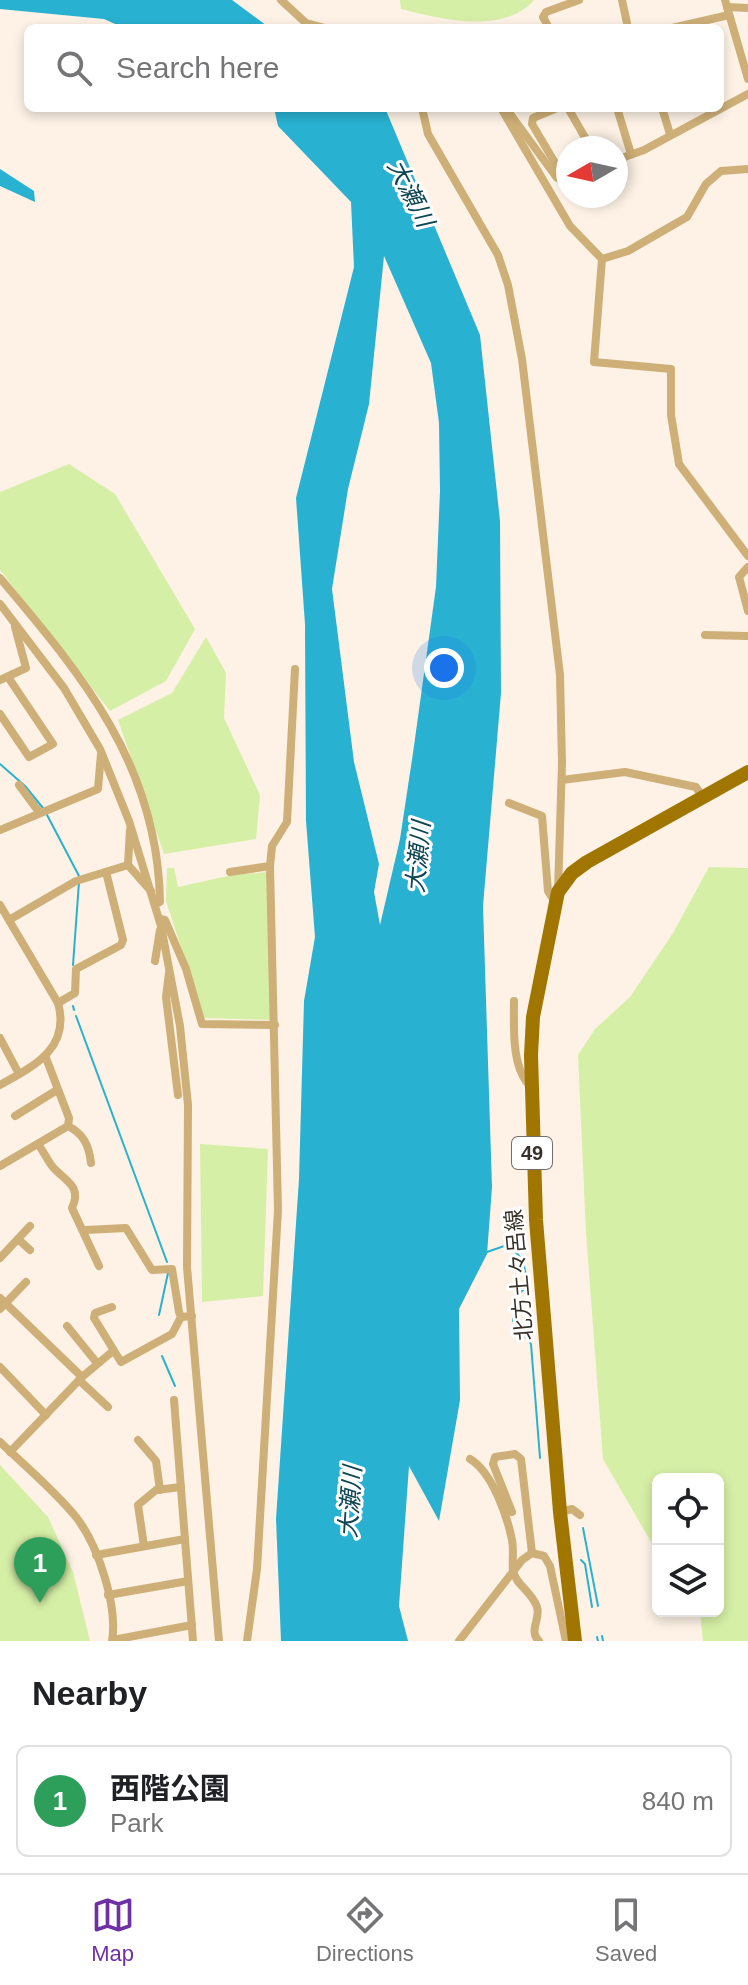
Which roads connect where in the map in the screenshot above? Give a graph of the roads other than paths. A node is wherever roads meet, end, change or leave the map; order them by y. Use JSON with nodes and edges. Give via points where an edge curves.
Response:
{"nodes":[{"id":1,"x":281,"y":0,"type":"edge"},
{"id":2,"x":579,"y":0,"type":"edge"},
{"id":3,"x":622,"y":0,"type":"edge"},
{"id":4,"x":727,"y":7,"type":"edge"},
{"id":5,"x":748,"y":8,"type":"edge"},
{"id":6,"x":310,"y":24,"type":"edge"},
{"id":7,"x":547,"y":24,"type":"edge"},
{"id":8,"x":627,"y":24,"type":"edge"},
{"id":9,"x":692,"y":24,"type":"edge"},
{"id":10,"x":748,"y":79,"type":"edge"},
{"id":11,"x":748,"y":94,"type":"edge"},
{"id":12,"x":724,"y":104,"type":"edge"},
{"id":13,"x":423,"y":112,"type":"edge"},
{"id":14,"x":506,"y":112,"type":"edge"},
{"id":15,"x":507,"y":112,"type":"edge"},
{"id":16,"x":547,"y":112,"type":"edge"},
{"id":17,"x":570,"y":112,"type":"edge"},
{"id":18,"x":618,"y":112,"type":"edge"},
{"id":19,"x":663,"y":112,"type":"edge"},
{"id":20,"x":708,"y":112,"type":"edge"},
{"id":21,"x":670,"y":134,"type":"junction"},
{"id":22,"x":584,"y":136,"type":"edge"},
{"id":23,"x":631,"y":154,"type":"junction"},
{"id":24,"x":628,"y":155,"type":"edge"},
{"id":25,"x":556,"y":162,"type":"edge"},
{"id":26,"x":748,"y":169,"type":"edge"},
{"id":27,"x":556,"y":177,"type":"edge"},
{"id":28,"x":602,"y":259,"type":"junction"},
{"id":29,"x":748,"y":556,"type":"edge"},
{"id":30,"x":748,"y":567,"type":"edge"},
{"id":31,"x":0,"y":578,"type":"edge"},
{"id":32,"x":0,"y":604,"type":"edge"},
{"id":33,"x":748,"y":611,"type":"edge"},
{"id":34,"x":12,"y":619,"type":"junction"},
{"id":35,"x":705,"y":635,"type":"dead end"},
{"id":36,"x":748,"y":636,"type":"edge"},
{"id":37,"x":295,"y":669,"type":"dead end"},
{"id":38,"x":4,"y":678,"type":"edge"},
{"id":39,"x":0,"y":714,"type":"edge"},
{"id":40,"x":101,"y":753,"type":"junction"},
{"id":41,"x":748,"y":772,"type":"edge"},
{"id":42,"x":562,"y":780,"type":"junction"},
{"id":43,"x":19,"y":785,"type":"dead end"},
{"id":44,"x":703,"y":798,"type":"junction"},
{"id":45,"x":509,"y":803,"type":"dead end"},
{"id":46,"x":39,"y":812,"type":"junction"},
{"id":47,"x":129,"y":821,"type":"junction"},
{"id":48,"x":0,"y":830,"type":"edge"},
{"id":49,"x":128,"y":865,"type":"junction"},
{"id":50,"x":270,"y":866,"type":"junction"},
{"id":51,"x":106,"y":872,"type":"junction"},
{"id":52,"x":230,"y":872,"type":"dead end"},
{"id":53,"x":152,"y":892,"type":"junction"},
{"id":54,"x":556,"y":897,"type":"junction"},
{"id":55,"x":155,"y":904,"type":"junction"},
{"id":56,"x":0,"y":905,"type":"edge"},
{"id":57,"x":9,"y":920,"type":"junction"},
{"id":58,"x":160,"y":922,"type":"junction"},
{"id":59,"x":155,"y":961,"type":"dead end"},
{"id":60,"x":170,"y":968,"type":"junction"},
{"id":61,"x":514,"y":1001,"type":"dead end"},
{"id":62,"x":58,"y":1003,"type":"junction"},
{"id":63,"x":275,"y":1025,"type":"junction"},
{"id":64,"x":0,"y":1038,"type":"edge"},
{"id":65,"x":46,"y":1058,"type":"junction"},
{"id":66,"x":19,"y":1074,"type":"junction"},
{"id":67,"x":0,"y":1085,"type":"edge"},
{"id":68,"x":532,"y":1088,"type":"junction"},
{"id":69,"x":57,"y":1090,"type":"junction"},
{"id":70,"x":178,"y":1095,"type":"dead end"},
{"id":71,"x":15,"y":1116,"type":"dead end"},
{"id":72,"x":68,"y":1126,"type":"junction"},
{"id":73,"x":38,"y":1144,"type":"junction"},
{"id":74,"x":91,"y":1163,"type":"dead end"},
{"id":75,"x":0,"y":1166,"type":"edge"},
{"id":76,"x":30,"y":1226,"type":"dead end"},
{"id":77,"x":86,"y":1230,"type":"junction"},
{"id":78,"x":18,"y":1239,"type":"junction"},
{"id":79,"x":30,"y":1250,"type":"dead end"},
{"id":80,"x":0,"y":1258,"type":"edge"},
{"id":81,"x":99,"y":1266,"type":"dead end"},
{"id":82,"x":26,"y":1282,"type":"dead end"},
{"id":83,"x":2,"y":1303,"type":"edge"},
{"id":84,"x":112,"y":1307,"type":"dead end"},
{"id":85,"x":192,"y":1316,"type":"junction"},
{"id":86,"x":181,"y":1317,"type":"junction"},
{"id":87,"x":67,"y":1326,"type":"dead end"},
{"id":88,"x":113,"y":1351,"type":"junction"},
{"id":89,"x":97,"y":1363,"type":"junction"},
{"id":90,"x":0,"y":1367,"type":"edge"},
{"id":91,"x":80,"y":1379,"type":"junction"},
{"id":92,"x":174,"y":1400,"type":"dead end"},
{"id":93,"x":108,"y":1407,"type":"dead end"},
{"id":94,"x":46,"y":1415,"type":"junction"},
{"id":95,"x":138,"y":1440,"type":"dead end"},
{"id":96,"x":0,"y":1442,"type":"edge"},
{"id":97,"x":10,"y":1452,"type":"junction"},
{"id":98,"x":470,"y":1459,"type":"dead end"},
{"id":99,"x":181,"y":1487,"type":"junction"},
{"id":100,"x":160,"y":1490,"type":"junction"},
{"id":101,"x":512,"y":1512,"type":"dead end"},
{"id":102,"x":560,"y":1512,"type":"junction"},
{"id":103,"x":580,"y":1515,"type":"dead end"},
{"id":104,"x":185,"y":1539,"type":"junction"},
{"id":105,"x":144,"y":1546,"type":"junction"},
{"id":106,"x":532,"y":1553,"type":"junction"},
{"id":107,"x":96,"y":1555,"type":"junction"},
{"id":108,"x":513,"y":1573,"type":"junction"},
{"id":109,"x":188,"y":1581,"type":"junction"},
{"id":110,"x":108,"y":1595,"type":"junction"},
{"id":111,"x":192,"y":1625,"type":"junction"},
{"id":112,"x":113,"y":1641,"type":"edge"},
{"id":113,"x":193,"y":1641,"type":"edge"},
{"id":114,"x":219,"y":1641,"type":"edge"},
{"id":115,"x":247,"y":1641,"type":"edge"},
{"id":116,"x":459,"y":1641,"type":"edge"},
{"id":117,"x":539,"y":1641,"type":"edge"},
{"id":118,"x":566,"y":1641,"type":"edge"},
{"id":119,"x":575,"y":1641,"type":"edge"}],
"edges":[{"from":1,"to":6,"type":"street"},
{"from":2,"to":7,"type":"street","via":[[546,12]]},
{"from":3,"to":8,"type":"street"},
{"from":4,"to":5,"type":"street"},
{"from":4,"to":9,"type":"street"},
{"from":4,"to":10,"type":"street"},
{"from":11,"to":12,"type":"street"},
{"from":13,"to":42,"type":"street","via":[[428,134],[494,247],[512,300],[560,675]]},
{"from":14,"to":28,"type":"street","via":[[570,226]]},
{"from":15,"to":27,"type":"street"},
{"from":16,"to":25,"type":"street","via":[[533,118],[532,124]]},
{"from":17,"to":22,"type":"street"},
{"from":18,"to":23,"type":"street"},
{"from":19,"to":21,"type":"street"},
{"from":20,"to":21,"type":"street"},
{"from":21,"to":23,"type":"street"},
{"from":23,"to":24,"type":"street"},
{"from":26,"to":28,"type":"street","via":[[721,171],[706,184],[687,217],[628,251]]},
{"from":28,"to":29,"type":"street","via":[[594,362],[671,369],[679,464]]},
{"from":30,"to":33,"type":"street","via":[[739,577]]},
{"from":31,"to":55,"type":"street","via":[[60,649],[109,719],[143,796],[159,862],[160,902]]},
{"from":32,"to":34,"type":"street"},
{"from":34,"to":38,"type":"street","via":[[27,663]]},
{"from":34,"to":40,"type":"street","via":[[64,688]]},
{"from":35,"to":36,"type":"street"},
{"from":37,"to":50,"type":"street","via":[[287,822],[272,846]]},
{"from":38,"to":39,"type":"street","via":[[53,744],[29,757]]},
{"from":40,"to":46,"type":"street","via":[[98,789]]},
{"from":40,"to":47,"type":"street"},
{"from":41,"to":44,"type":"main road"},
{"from":42,"to":44,"type":"street","via":[[630,772],[696,787]]},
{"from":42,"to":54,"type":"street"},
{"from":43,"to":46,"type":"street"},
{"from":44,"to":54,"type":"main road","via":[[587,862]]},
{"from":45,"to":54,"type":"street","via":[[542,816],[548,891]]},
{"from":46,"to":48,"type":"street"},
{"from":47,"to":49,"type":"street"},
{"from":47,"to":53,"type":"street"},
{"from":49,"to":51,"type":"street"},
{"from":49,"to":53,"type":"street"},
{"from":50,"to":52,"type":"street"},
{"from":50,"to":63,"type":"street"},
{"from":51,"to":57,"type":"street","via":[[76,881]]},
{"from":51,"to":62,"type":"street","via":[[123,940],[76,969],[75,993]]},
{"from":53,"to":55,"type":"street"},
{"from":54,"to":68,"type":"main road","name":"北方土々呂線","number":"49","via":[[533,1017]]},
{"from":55,"to":58,"type":"street"},
{"from":56,"to":57,"type":"street"},
{"from":57,"to":62,"type":"street"},
{"from":58,"to":59,"type":"street"},
{"from":58,"to":60,"type":"street"},
{"from":58,"to":63,"type":"street","via":[[165,920],[186,969],[202,1024]]},
{"from":60,"to":70,"type":"street","via":[[166,997]]},
{"from":60,"to":85,"type":"street","via":[[188,1105],[187,1267]]},
{"from":61,"to":68,"type":"street","via":[[518,1059],[523,1080]]},
{"from":62,"to":65,"type":"street","via":[[60,1021]]},
{"from":63,"to":115,"type":"street","via":[[278,1210],[257,1569]]},
{"from":64,"to":66,"type":"street"},
{"from":65,"to":66,"type":"street"},
{"from":65,"to":69,"type":"street"},
{"from":66,"to":67,"type":"street"},
{"from":68,"to":102,"type":"main road","name":"北方土々呂線","number":"49","via":[[536,1220]]},
{"from":69,"to":71,"type":"street"},
{"from":69,"to":72,"type":"street"},
{"from":72,"to":73,"type":"street"},
{"from":72,"to":74,"type":"street","via":[[82,1135]]},
{"from":73,"to":75,"type":"street"},
{"from":73,"to":77,"type":"street","via":[[55,1170],[69,1179],[76,1196],[72,1208]]},
{"from":76,"to":78,"type":"street"},
{"from":77,"to":81,"type":"street"},
{"from":77,"to":86,"type":"street","via":[[124,1226],[152,1270],[172,1269]]},
{"from":78,"to":79,"type":"street"},
{"from":78,"to":80,"type":"street"},
{"from":82,"to":83,"type":"street"},
{"from":83,"to":91,"type":"street"},
{"from":84,"to":88,"type":"street","via":[[94,1318]]},
{"from":85,"to":86,"type":"street"},
{"from":85,"to":114,"type":"street"},
{"from":86,"to":88,"type":"street","via":[[172,1334],[126,1362]]},
{"from":87,"to":89,"type":"street"},
{"from":88,"to":89,"type":"street"},
{"from":89,"to":91,"type":"street"},
{"from":90,"to":94,"type":"street"},
{"from":91,"to":93,"type":"street"},
{"from":91,"to":94,"type":"street"},
{"from":92,"to":99,"type":"street"},
{"from":94,"to":97,"type":"street"},
{"from":95,"to":100,"type":"street","via":[[156,1461]]},
{"from":96,"to":97,"type":"street"},
{"from":97,"to":107,"type":"street","via":[[78,1519]]},
{"from":98,"to":108,"type":"street","via":[[479,1464],[500,1503],[512,1539]]},
{"from":99,"to":100,"type":"street"},
{"from":99,"to":104,"type":"street"},
{"from":100,"to":105,"type":"street","via":[[138,1505]]},
{"from":101,"to":106,"type":"street","via":[[493,1464],[495,1457],[515,1454],[521,1459]]},
{"from":102,"to":103,"type":"street","via":[[572,1509]]},
{"from":102,"to":119,"type":"main road","name":"北方土々呂線","number":"49"},
{"from":104,"to":105,"type":"street"},
{"from":104,"to":109,"type":"street"},
{"from":105,"to":107,"type":"street"},
{"from":106,"to":108,"type":"street"},
{"from":106,"to":118,"type":"street","via":[[544,1556],[550,1566]]},
{"from":107,"to":110,"type":"street"},
{"from":108,"to":116,"type":"street"},
{"from":108,"to":117,"type":"street","via":[[538,1611],[534,1636]]},
{"from":109,"to":110,"type":"street"},
{"from":109,"to":111,"type":"street"},
{"from":110,"to":112,"type":"street"},
{"from":111,"to":112,"type":"street"},
{"from":111,"to":113,"type":"street"}]}
